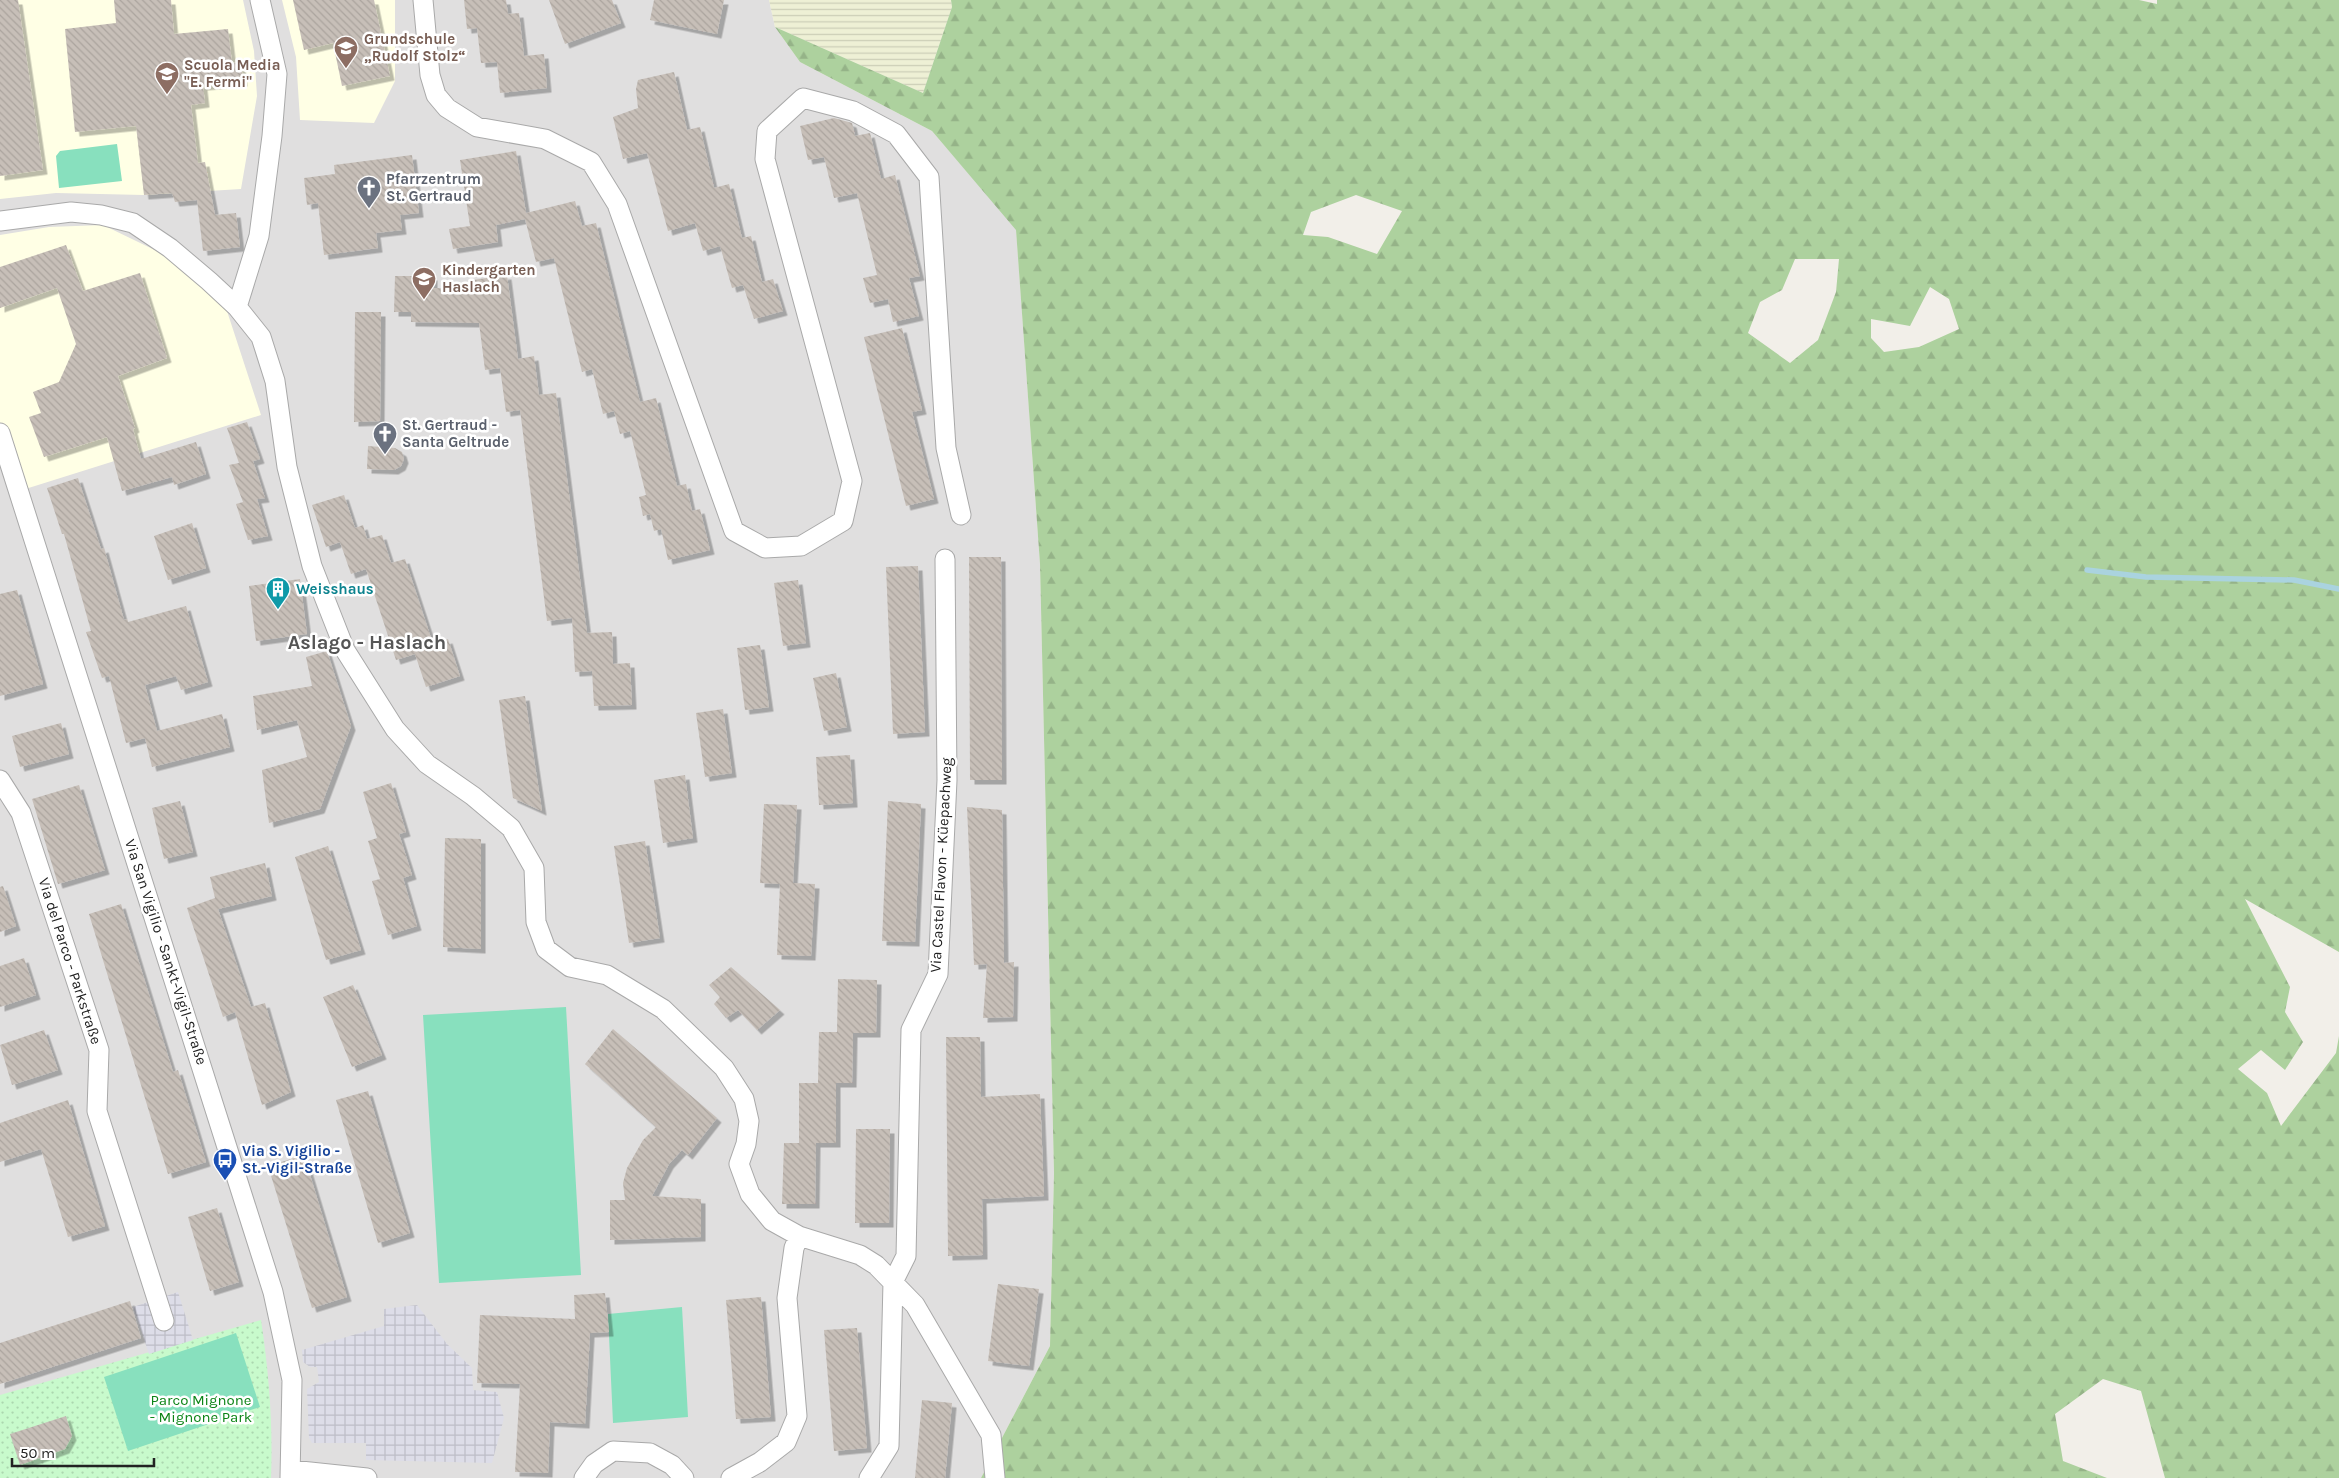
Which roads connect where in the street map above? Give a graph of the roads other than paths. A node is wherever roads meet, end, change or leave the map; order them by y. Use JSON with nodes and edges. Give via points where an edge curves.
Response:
{"nodes":[{"id":1,"x":260,"y":0,"type":"edge"},
{"id":2,"x":423,"y":0,"type":"edge"},
{"id":3,"x":0,"y":221,"type":"edge"},
{"id":4,"x":237,"y":307,"type":"junction"},
{"id":5,"x":0,"y":433,"type":"edge"},
{"id":6,"x":961,"y":514,"type":"dead end"},
{"id":7,"x":945,"y":559,"type":"dead end"},
{"id":8,"x":0,"y":780,"type":"edge"},
{"id":9,"x":799,"y":1236,"type":"junction"},
{"id":10,"x":893,"y":1282,"type":"junction"},
{"id":11,"x":164,"y":1320,"type":"dead end"},
{"id":12,"x":291,"y":1474,"type":"edge"},
{"id":13,"x":367,"y":1478,"type":"edge"},
{"id":14,"x":584,"y":1478,"type":"edge"},
{"id":15,"x":684,"y":1478,"type":"edge"},
{"id":16,"x":731,"y":1478,"type":"edge"},
{"id":17,"x":869,"y":1478,"type":"edge"},
{"id":18,"x":995,"y":1478,"type":"edge"}],
"edges":[{"from":1,"to":4,"type":"street","via":[[276,82],[259,236]]},
{"from":2,"to":6,"type":"street","via":[[430,75],[436,95],[447,108],[477,127],[545,139],[591,162],[612,195],[734,530],[764,548],[801,546],[843,521],[852,481],[765,159],[767,131],[803,98],[853,111],[896,134],[929,177],[946,448]]},
{"from":3,"to":4,"type":"street","via":[[71,212],[133,223],[170,248]]},
{"from":4,"to":9,"type":"street","via":[[261,338],[275,381],[287,467],[310,557],[345,650],[396,729],[427,764],[511,828],[534,868],[536,922],[546,949],[570,967],[607,975],[663,1009],[724,1068],[744,1099],[749,1121],[739,1164],[750,1194],[772,1221]]},
{"from":5,"to":12,"type":"street","name":"Via San Vigilio - Sankt-Vigil-Straße","via":[[274,1292],[292,1380]]},
{"from":7,"to":10,"type":"street","name":"Via Castel Flavon - Küepachweg","via":[[947,780],[938,974],[910,1030],[906,1256]]},
{"from":8,"to":11,"type":"street","name":"Via del Parco - Parkstraße","via":[[21,812],[99,1050],[97,1111]]},
{"from":9,"to":10,"type":"street","via":[[860,1255]]},
{"from":9,"to":16,"type":"street","via":[[794,1248],[787,1298],[797,1416],[786,1442]]},
{"from":10,"to":17,"type":"street","via":[[889,1446]]},
{"from":10,"to":18,"type":"street","via":[[915,1305],[991,1435]]},
{"from":12,"to":13,"type":"street"},
{"from":14,"to":15,"type":"street","via":[[594,1464],[613,1451],[650,1453],[672,1466]]}]}
